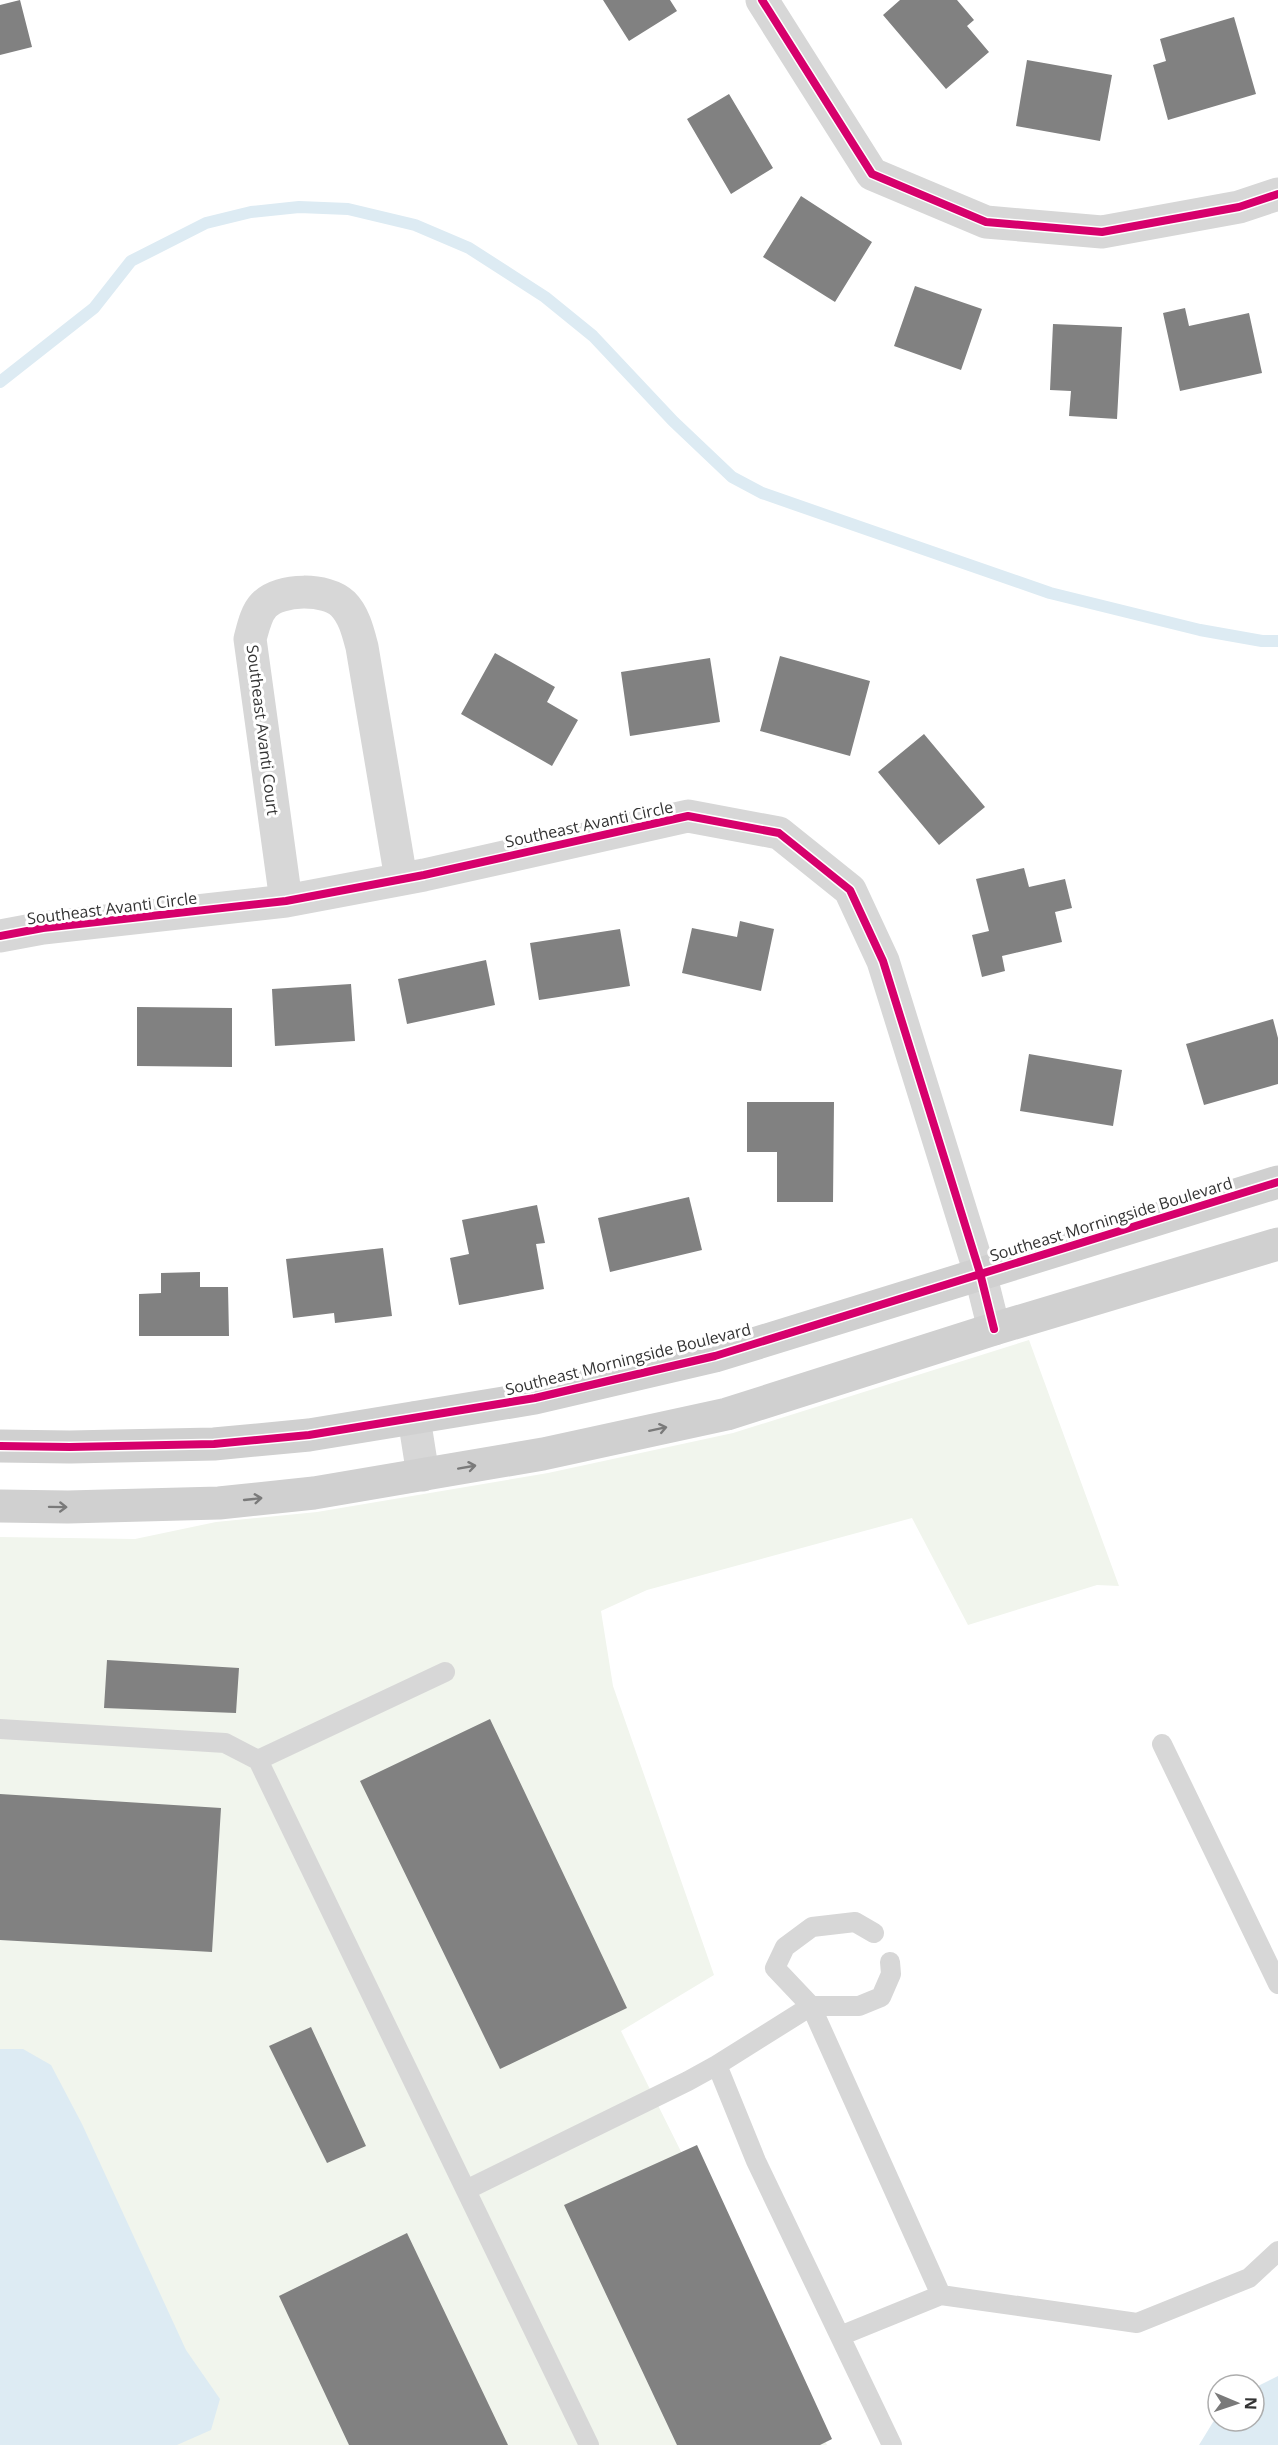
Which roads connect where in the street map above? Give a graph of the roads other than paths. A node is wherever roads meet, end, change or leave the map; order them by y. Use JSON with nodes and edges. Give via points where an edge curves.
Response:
{"nodes":[{"id":1,"x":762,"y":0,"type":"edge"},
{"id":2,"x":1278,"y":194,"type":"edge"},
{"id":3,"x":401,"y":879,"type":"junction"},
{"id":4,"x":286,"y":901,"type":"junction"},
{"id":5,"x":0,"y":936,"type":"edge"},
{"id":6,"x":1278,"y":1182,"type":"edge"},
{"id":7,"x":1278,"y":1244,"type":"edge"},
{"id":8,"x":980,"y":1273,"type":"junction"},
{"id":9,"x":994,"y":1329,"type":"junction"},
{"id":10,"x":414,"y":1418,"type":"junction"},
{"id":11,"x":0,"y":1446,"type":"edge"},
{"id":12,"x":423,"y":1475,"type":"junction"},
{"id":13,"x":0,"y":1506,"type":"edge"},
{"id":14,"x":445,"y":1672,"type":"dead end"},
{"id":15,"x":0,"y":1729,"type":"edge"},
{"id":16,"x":1162,"y":1744,"type":"dead end"},
{"id":17,"x":258,"y":1760,"type":"junction"},
{"id":18,"x":874,"y":1933,"type":"dead end"},
{"id":19,"x":890,"y":1962,"type":"dead end"},
{"id":20,"x":1278,"y":1984,"type":"edge"},
{"id":21,"x":811,"y":2006,"type":"junction"},
{"id":22,"x":717,"y":2065,"type":"junction"},
{"id":23,"x":466,"y":2190,"type":"junction"},
{"id":24,"x":1278,"y":2251,"type":"edge"},
{"id":25,"x":941,"y":2295,"type":"junction"},
{"id":26,"x":840,"y":2336,"type":"junction"},
{"id":27,"x":589,"y":2445,"type":"edge"},
{"id":28,"x":892,"y":2445,"type":"edge"}],
"edges":[{"from":1,"to":2,"type":"street","via":[[872,174],[986,222],[1102,232],[1239,207]]},
{"from":3,"to":4,"type":"street","name":"Southeast Avanti Circle"},
{"from":3,"to":4,"type":"street","name":"Southeast Avanti Court","via":[[355,622],[343,603],[325,594],[296,592],[278,596],[264,605],[250,639]]},
{"from":3,"to":8,"type":"street","name":"Southeast Avanti Circle","via":[[688,816],[779,833],[850,890],[878,951]]},
{"from":4,"to":5,"type":"street","name":"Southeast Avanti Circle"},
{"from":6,"to":8,"type":"street","name":"Southeast Morningside Boulevard"},
{"from":7,"to":9,"type":"street"},
{"from":8,"to":9,"type":"street","name":"Southeast Avanti Circle"},
{"from":8,"to":10,"type":"street","name":"Southeast Morningside Boulevard","via":[[715,1356],[535,1398]]},
{"from":12,"to":9,"type":"street","one_way":true,"via":[[543,1454],[727,1414]]},
{"from":10,"to":11,"type":"street","name":"Southeast Morningside Boulevard","via":[[309,1435],[214,1444]]},
{"from":10,"to":12,"type":"street"},
{"from":13,"to":12,"type":"street","one_way":true,"via":[[219,1503],[314,1493]]},
{"from":14,"to":17,"type":"lane"},
{"from":15,"to":17,"type":"lane","via":[[225,1743]]},
{"from":16,"to":20,"type":"lane"},
{"from":17,"to":23,"type":"lane"},
{"from":18,"to":21,"type":"lane","via":[[855,1922],[812,1927],[785,1947],[775,1968]]},
{"from":19,"to":21,"type":"lane","via":[[891,1974],[881,1997],[859,2006]]},
{"from":21,"to":22,"type":"lane"},
{"from":21,"to":25,"type":"lane"},
{"from":22,"to":23,"type":"lane"},
{"from":22,"to":26,"type":"lane","via":[[756,2161]]},
{"from":23,"to":27,"type":"lane"},
{"from":24,"to":25,"type":"lane","via":[[1249,2278],[1137,2323]]},
{"from":25,"to":26,"type":"lane"},
{"from":26,"to":28,"type":"lane"}]}
